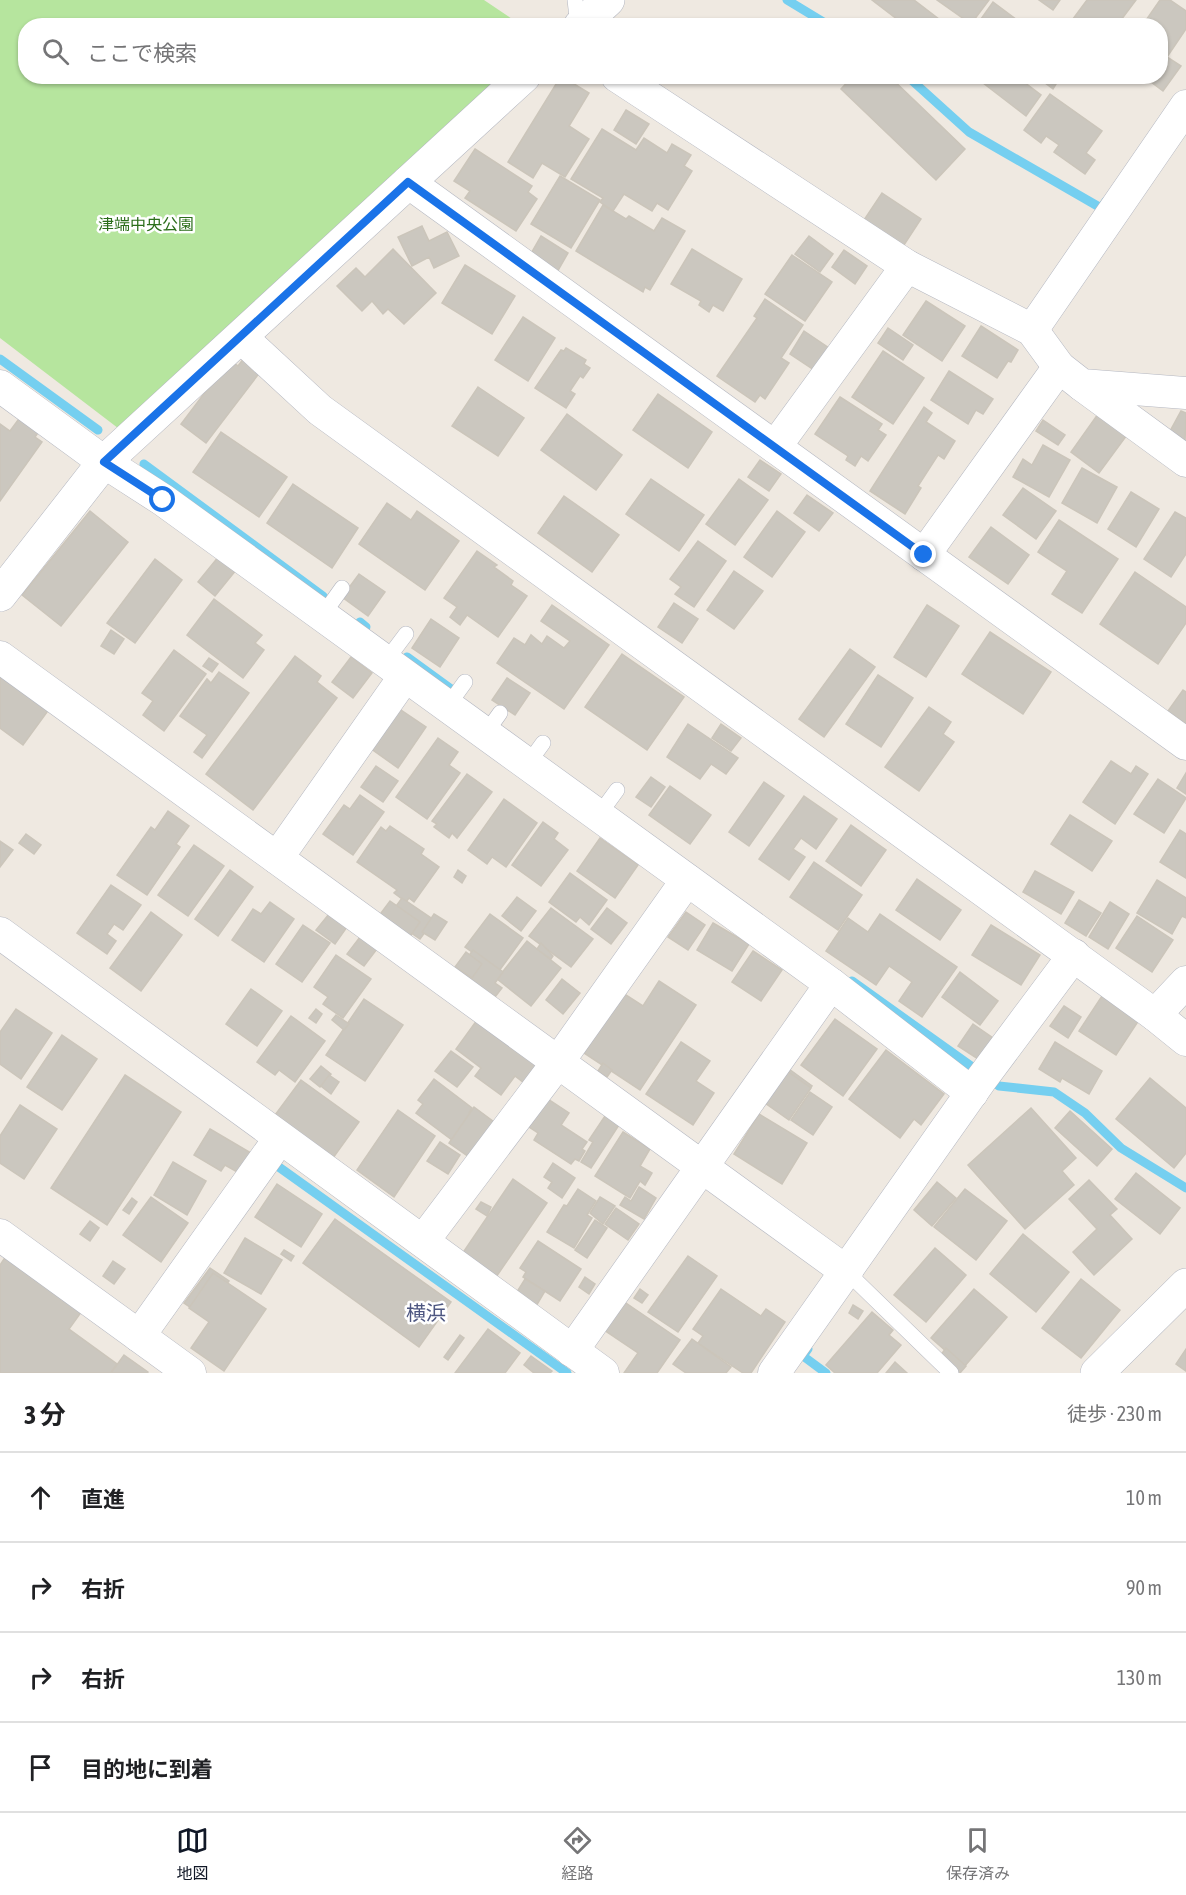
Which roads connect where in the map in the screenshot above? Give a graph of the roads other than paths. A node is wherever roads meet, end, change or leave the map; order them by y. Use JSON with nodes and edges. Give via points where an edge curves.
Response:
{"nodes":[{"id":1,"x":575,"y":0,"type":"edge"},
{"id":2,"x":608,"y":0,"type":"edge"},
{"id":3,"x":578,"y":18,"type":"edge"},
{"id":4,"x":588,"y":18,"type":"edge"},
{"id":5,"x":515,"y":84,"type":"edge"},
{"id":6,"x":629,"y":84,"type":"edge"},
{"id":7,"x":1186,"y":106,"type":"edge"},
{"id":8,"x":408,"y":182,"type":"junction"},
{"id":9,"x":907,"y":267,"type":"junction"},
{"id":10,"x":1032,"y":330,"type":"junction"},
{"id":11,"x":241,"y":337,"type":"junction"},
{"id":12,"x":1071,"y":376,"type":"junction"},
{"id":13,"x":0,"y":386,"type":"edge"},
{"id":14,"x":1186,"y":393,"type":"edge"},
{"id":15,"x":775,"y":447,"type":"junction"},
{"id":16,"x":1186,"y":461,"type":"edge"},
{"id":17,"x":104,"y":462,"type":"junction"},
{"id":18,"x":924,"y":555,"type":"junction"},
{"id":19,"x":342,"y":588,"type":"dead end"},
{"id":20,"x":0,"y":595,"type":"edge"},
{"id":21,"x":322,"y":616,"type":"junction"},
{"id":22,"x":406,"y":634,"type":"dead end"},
{"id":23,"x":0,"y":657,"type":"edge"},
{"id":24,"x":395,"y":669,"type":"junction"},
{"id":25,"x":1186,"y":744,"type":"edge"},
{"id":26,"x":617,"y":790,"type":"dead end"},
{"id":27,"x":598,"y":816,"type":"junction"},
{"id":28,"x":277,"y":858,"type":"junction"},
{"id":29,"x":687,"y":880,"type":"junction"},
{"id":30,"x":0,"y":933,"type":"edge"},
{"id":31,"x":1074,"y":955,"type":"junction"},
{"id":32,"x":1186,"y":982,"type":"edge"},
{"id":33,"x":831,"y":984,"type":"junction"},
{"id":34,"x":1155,"y":1015,"type":"junction"},
{"id":35,"x":1186,"y":1040,"type":"edge"},
{"id":36,"x":558,"y":1062,"type":"junction"},
{"id":37,"x":980,"y":1081,"type":"junction"},
{"id":38,"x":280,"y":1138,"type":"junction"},
{"id":39,"x":702,"y":1167,"type":"junction"},
{"id":40,"x":0,"y":1235,"type":"edge"},
{"id":41,"x":423,"y":1241,"type":"junction"},
{"id":42,"x":847,"y":1272,"type":"junction"},
{"id":43,"x":1186,"y":1285,"type":"edge"},
{"id":44,"x":139,"y":1336,"type":"junction"},
{"id":45,"x":572,"y":1351,"type":"junction"},
{"id":46,"x":190,"y":1373,"type":"edge"},
{"id":47,"x":603,"y":1373,"type":"edge"},
{"id":48,"x":774,"y":1373,"type":"edge"},
{"id":49,"x":951,"y":1373,"type":"edge"},
{"id":50,"x":1097,"y":1373,"type":"edge"}],
"edges":[{"from":1,"to":3,"type":"lane"},
{"from":2,"to":4,"type":"street"},
{"from":5,"to":8,"type":"street"},
{"from":6,"to":9,"type":"street"},
{"from":7,"to":10,"type":"street"},
{"from":8,"to":11,"type":"street"},
{"from":8,"to":15,"type":"street"},
{"from":9,"to":10,"type":"street"},
{"from":9,"to":15,"type":"street"},
{"from":10,"to":12,"type":"street"},
{"from":11,"to":17,"type":"street"},
{"from":11,"to":31,"type":"street","via":[[320,410]]},
{"from":12,"to":14,"type":"street"},
{"from":12,"to":16,"type":"street"},
{"from":12,"to":18,"type":"street"},
{"from":13,"to":17,"type":"street"},
{"from":15,"to":18,"type":"street"},
{"from":17,"to":20,"type":"street"},
{"from":17,"to":21,"type":"street","via":[[163,500]]},
{"from":18,"to":25,"type":"street"},
{"from":19,"to":21,"type":"lane"},
{"from":21,"to":24,"type":"street"},
{"from":22,"to":24,"type":"lane"},
{"from":23,"to":28,"type":"street"},
{"from":24,"to":27,"type":"street","via":[[456,694],[535,754]]},
{"from":24,"to":28,"type":"street"},
{"from":26,"to":27,"type":"lane"},
{"from":27,"to":29,"type":"street"},
{"from":28,"to":36,"type":"street"},
{"from":29,"to":33,"type":"street"},
{"from":29,"to":36,"type":"street"},
{"from":30,"to":38,"type":"street"},
{"from":31,"to":34,"type":"street"},
{"from":31,"to":37,"type":"street"},
{"from":32,"to":34,"type":"street"},
{"from":33,"to":37,"type":"street"},
{"from":33,"to":39,"type":"street"},
{"from":34,"to":35,"type":"street"},
{"from":36,"to":39,"type":"street"},
{"from":36,"to":41,"type":"street"},
{"from":37,"to":42,"type":"street"},
{"from":38,"to":41,"type":"street"},
{"from":38,"to":44,"type":"street"},
{"from":39,"to":42,"type":"street"},
{"from":39,"to":45,"type":"street"},
{"from":40,"to":44,"type":"street"},
{"from":41,"to":45,"type":"street"},
{"from":42,"to":48,"type":"street"},
{"from":42,"to":49,"type":"lane"},
{"from":43,"to":50,"type":"street"},
{"from":44,"to":46,"type":"street"},
{"from":45,"to":47,"type":"street"}]}
